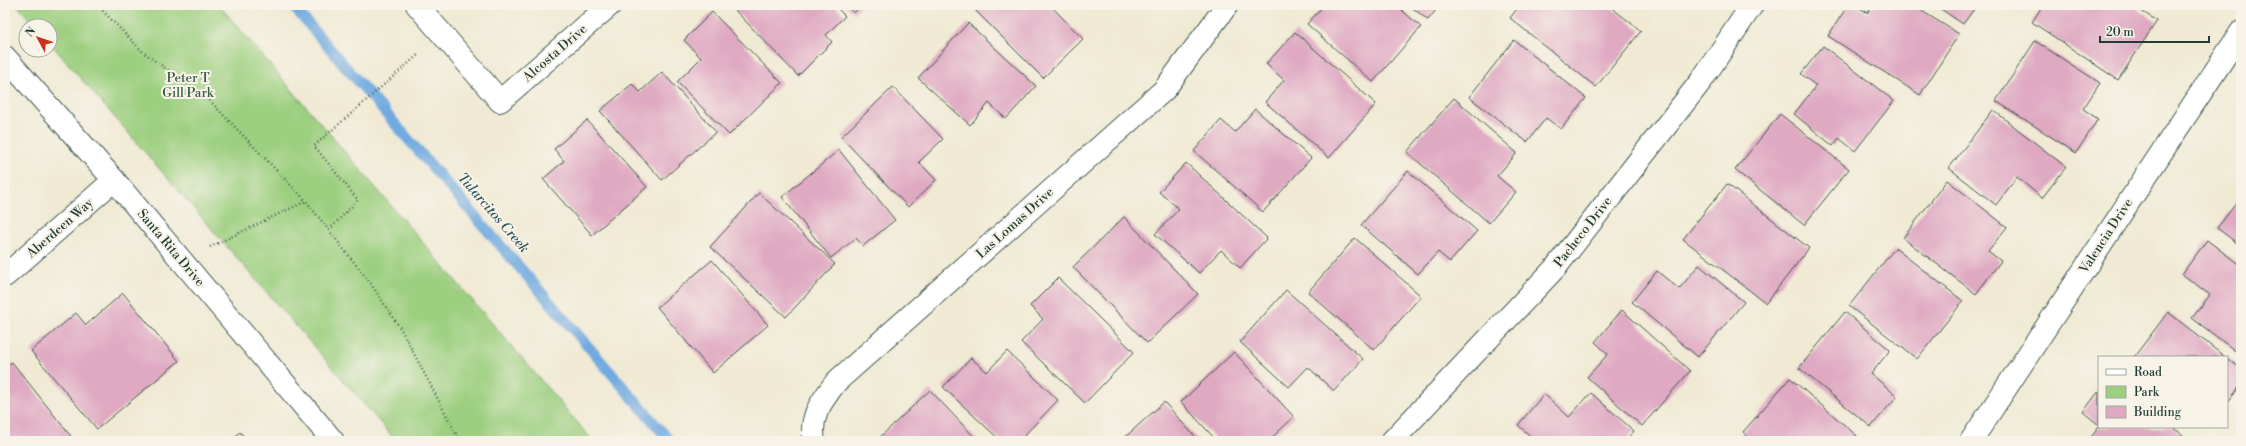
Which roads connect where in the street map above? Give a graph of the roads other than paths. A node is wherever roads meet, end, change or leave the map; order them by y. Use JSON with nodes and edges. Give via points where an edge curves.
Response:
{"nodes":[{"id":1,"x":417,"y":5,"type":"edge"},
{"id":2,"x":610,"y":5,"type":"edge"},
{"id":3,"x":1227,"y":5,"type":"edge"},
{"id":4,"x":1752,"y":5,"type":"edge"},
{"id":5,"x":2241,"y":32,"type":"edge"},
{"id":6,"x":5,"y":57,"type":"edge"},
{"id":7,"x":114,"y":180,"type":"junction"},
{"id":8,"x":5,"y":276,"type":"edge"},
{"id":9,"x":333,"y":441,"type":"edge"},
{"id":10,"x":814,"y":441,"type":"edge"},
{"id":11,"x":1392,"y":441,"type":"edge"},
{"id":12,"x":1971,"y":441,"type":"edge"}],
"edges":[{"from":1,"to":2,"type":"street","name":"Alcosta Drive","via":[[500,101]]},
{"from":3,"to":10,"type":"street","name":"Las Lomas Drive","via":[[1164,90],[836,382],[819,405],[811,429]]},
{"from":4,"to":11,"type":"street","name":"Pacheco Drive","via":[[1701,81],[1556,267]]},
{"from":5,"to":12,"type":"street","name":"Valencia Drive"},
{"from":6,"to":7,"type":"street","name":"Santa Rita Drive"},
{"from":7,"to":8,"type":"street","name":"Aberdeen Way"},
{"from":7,"to":9,"type":"street","name":"Santa Rita Drive"}]}
